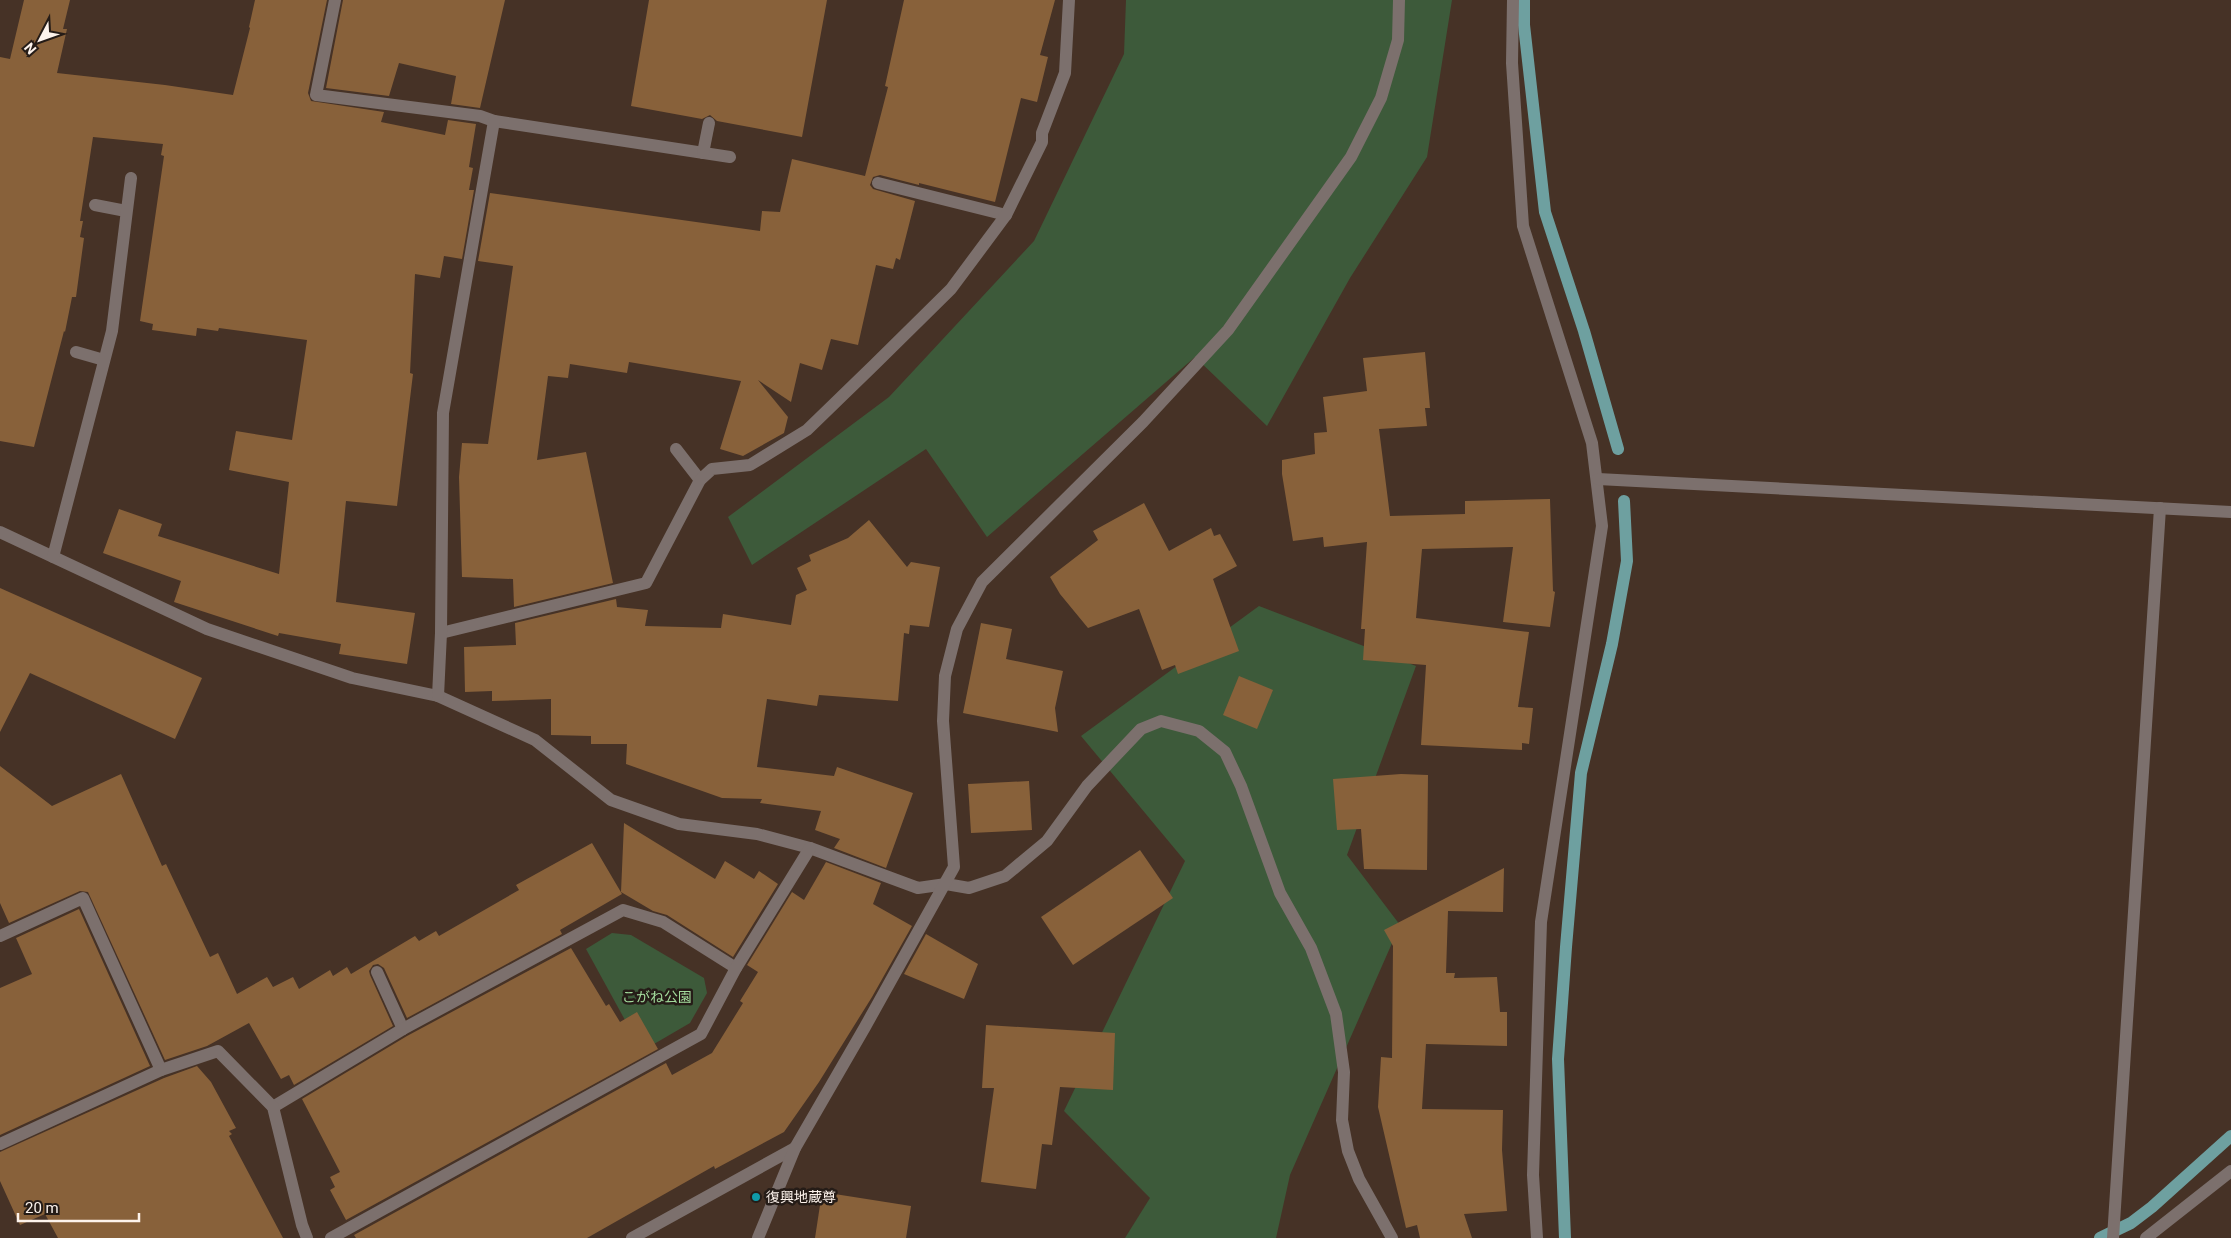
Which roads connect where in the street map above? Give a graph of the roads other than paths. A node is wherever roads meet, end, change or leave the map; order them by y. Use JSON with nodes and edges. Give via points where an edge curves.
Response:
{"nodes":[{"id":1,"x":335,"y":0,"type":"edge"},
{"id":2,"x":1069,"y":0,"type":"edge"},
{"id":3,"x":1399,"y":0,"type":"edge"},
{"id":4,"x":1514,"y":0,"type":"edge"},
{"id":5,"x":494,"y":121,"type":"junction"},
{"id":6,"x":708,"y":123,"type":"dead end"},
{"id":7,"x":703,"y":153,"type":"junction"},
{"id":8,"x":730,"y":157,"type":"dead end"},
{"id":9,"x":130,"y":178,"type":"dead end"},
{"id":10,"x":878,"y":183,"type":"dead end"},
{"id":11,"x":96,"y":205,"type":"dead end"},
{"id":12,"x":126,"y":211,"type":"junction"},
{"id":13,"x":1006,"y":215,"type":"junction"},
{"id":14,"x":76,"y":352,"type":"dead end"},
{"id":15,"x":104,"y":360,"type":"junction"},
{"id":16,"x":676,"y":449,"type":"dead end"},
{"id":17,"x":1598,"y":479,"type":"junction"},
{"id":18,"x":700,"y":480,"type":"junction"},
{"id":19,"x":2160,"y":508,"type":"junction"},
{"id":20,"x":2231,"y":512,"type":"edge"},
{"id":21,"x":0,"y":532,"type":"edge"},
{"id":22,"x":53,"y":557,"type":"junction"},
{"id":23,"x":441,"y":633,"type":"junction"},
{"id":24,"x":438,"y":696,"type":"junction"},
{"id":25,"x":810,"y":848,"type":"junction"},
{"id":26,"x":946,"y":884,"type":"junction"},
{"id":27,"x":0,"y":936,"type":"edge"},
{"id":28,"x":736,"y":968,"type":"junction"},
{"id":29,"x":377,"y":972,"type":"dead end"},
{"id":30,"x":403,"y":1029,"type":"junction"},
{"id":31,"x":161,"y":1070,"type":"junction"},
{"id":32,"x":273,"y":1107,"type":"junction"},
{"id":33,"x":0,"y":1144,"type":"edge"},
{"id":34,"x":795,"y":1148,"type":"junction"},
{"id":35,"x":2231,"y":1171,"type":"edge"},
{"id":36,"x":307,"y":1238,"type":"edge"},
{"id":37,"x":330,"y":1238,"type":"edge"},
{"id":38,"x":632,"y":1238,"type":"edge"},
{"id":39,"x":758,"y":1238,"type":"edge"},
{"id":40,"x":1392,"y":1238,"type":"edge"},
{"id":41,"x":1537,"y":1238,"type":"edge"},
{"id":42,"x":2113,"y":1238,"type":"edge"},
{"id":43,"x":2146,"y":1238,"type":"edge"}],
"edges":[{"from":1,"to":5,"type":"street","via":[[316,95],[480,116]]},
{"from":2,"to":13,"type":"street","via":[[1065,73],[1042,133],[1042,142]]},
{"from":3,"to":26,"type":"street","via":[[1398,40],[1381,98],[1351,157],[1228,330],[1142,422],[982,582],[957,629],[945,676],[943,721],[954,867]]},
{"from":4,"to":17,"type":"street","via":[[1512,63],[1523,226],[1592,442]]},
{"from":5,"to":7,"type":"street"},
{"from":5,"to":23,"type":"street","via":[[443,413]]},
{"from":6,"to":7,"type":"street"},
{"from":7,"to":8,"type":"street"},
{"from":9,"to":12,"type":"street"},
{"from":10,"to":13,"type":"street"},
{"from":11,"to":12,"type":"street"},
{"from":12,"to":15,"type":"street","via":[[112,331]]},
{"from":13,"to":18,"type":"street","via":[[951,289],[807,430],[750,465],[712,469]]},
{"from":14,"to":15,"type":"street"},
{"from":15,"to":22,"type":"street"},
{"from":16,"to":18,"type":"street"},
{"from":17,"to":19,"type":"street"},
{"from":17,"to":41,"type":"street","via":[[1602,526],[1541,922],[1534,1175]]},
{"from":18,"to":23,"type":"street","via":[[646,584]]},
{"from":19,"to":20,"type":"street"},
{"from":19,"to":42,"type":"street"},
{"from":21,"to":22,"type":"street"},
{"from":22,"to":24,"type":"street","via":[[207,630],[352,678]]},
{"from":23,"to":24,"type":"street"},
{"from":24,"to":25,"type":"street","via":[[535,740],[611,800],[679,824],[757,834]]},
{"from":25,"to":26,"type":"street","via":[[918,888]]},
{"from":25,"to":28,"type":"street"},
{"from":26,"to":34,"type":"street"},
{"from":26,"to":40,"type":"street","via":[[969,888],[1005,876],[1047,842],[1087,786],[1141,729],[1161,722],[1199,731],[1225,752],[1241,786],[1280,893],[1312,948],[1336,1014],[1344,1072],[1342,1120],[1348,1151],[1359,1179]]},
{"from":27,"to":31,"type":"street","via":[[83,898]]},
{"from":28,"to":30,"type":"street","via":[[663,922],[623,910]]},
{"from":28,"to":37,"type":"street","via":[[701,1034]]},
{"from":29,"to":30,"type":"street"},
{"from":30,"to":32,"type":"street"},
{"from":31,"to":32,"type":"street","via":[[218,1051]]},
{"from":31,"to":33,"type":"street"},
{"from":32,"to":36,"type":"street"},
{"from":34,"to":38,"type":"street"},
{"from":34,"to":39,"type":"street"},
{"from":35,"to":43,"type":"street"}]}
